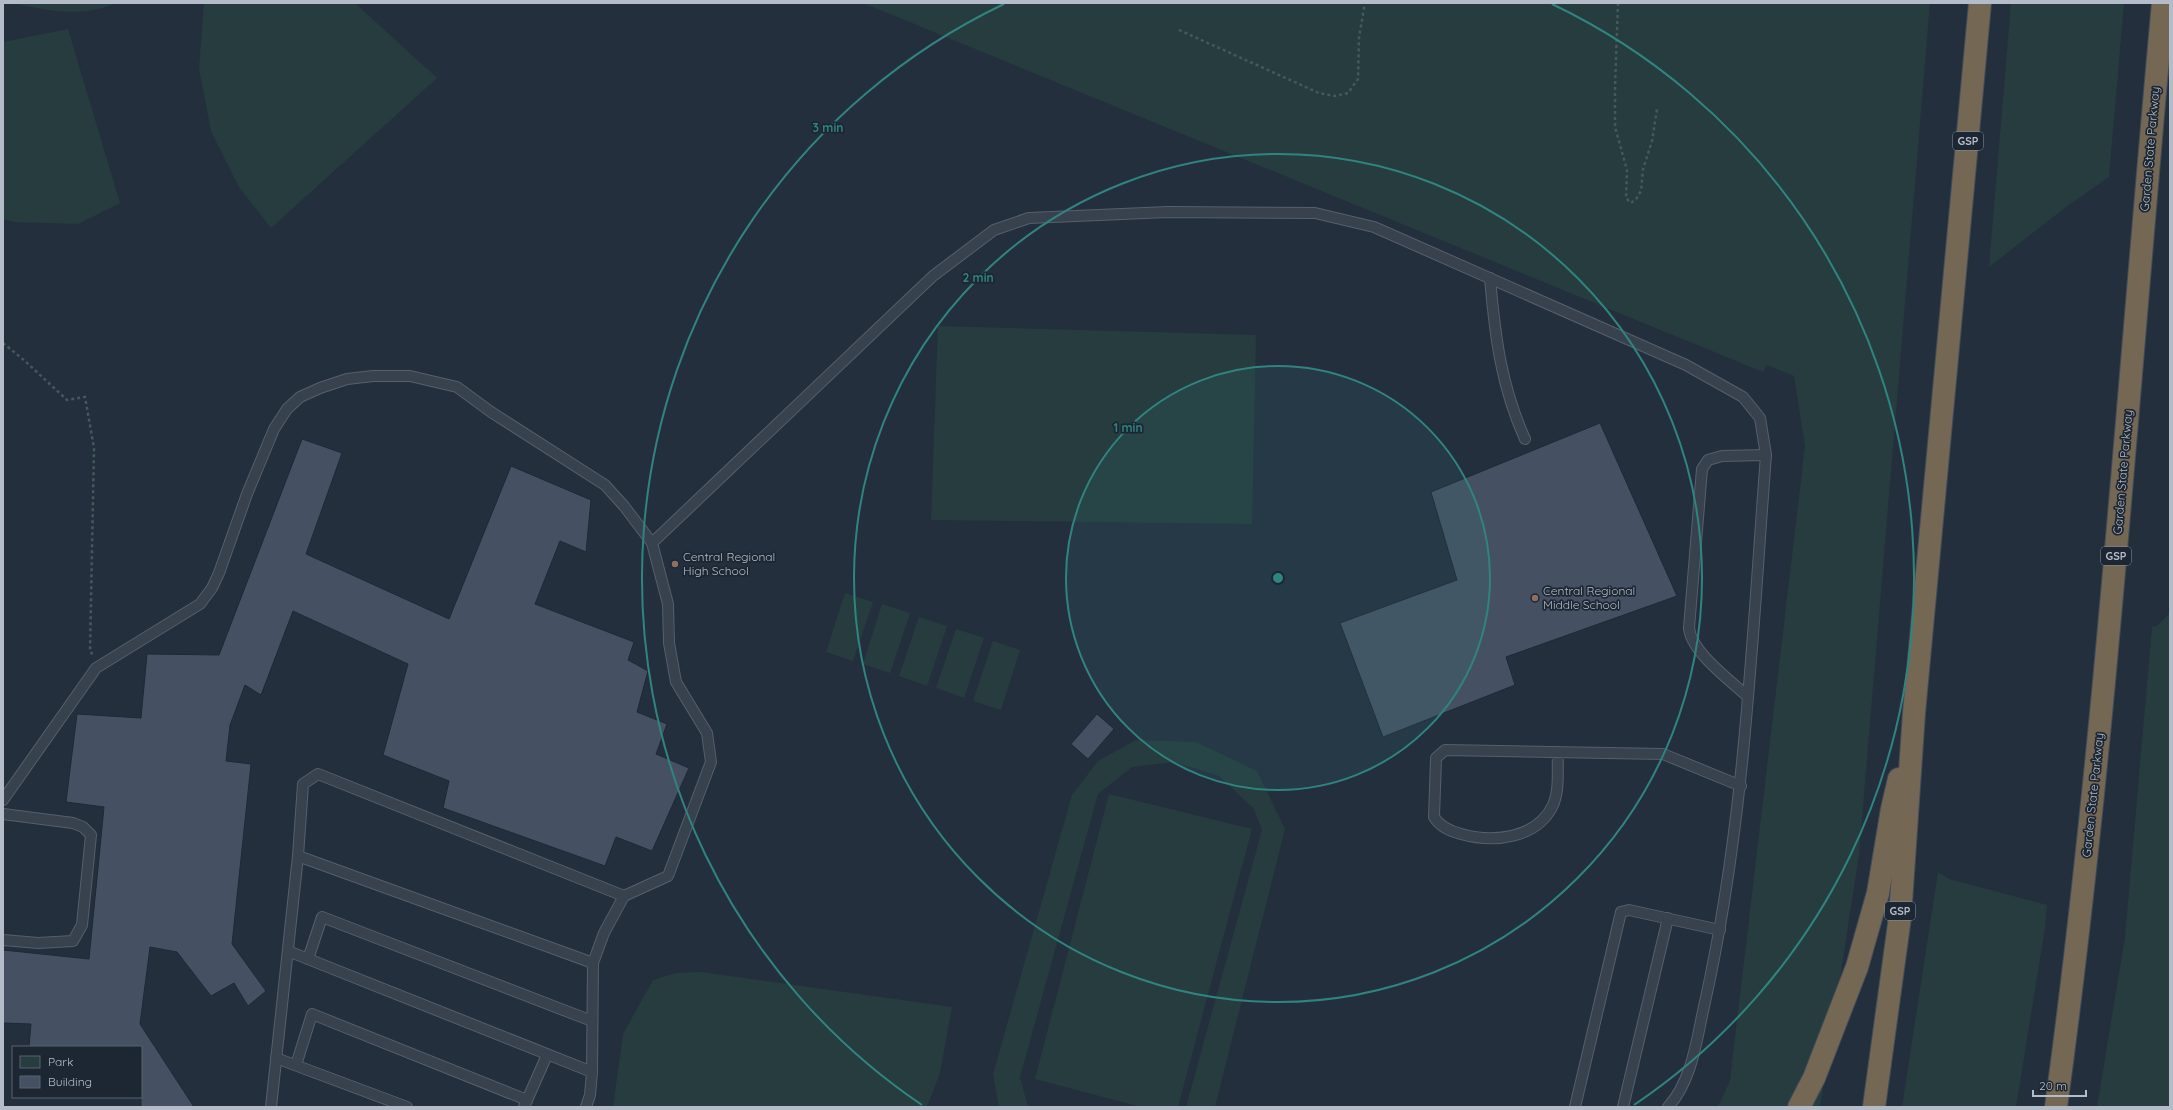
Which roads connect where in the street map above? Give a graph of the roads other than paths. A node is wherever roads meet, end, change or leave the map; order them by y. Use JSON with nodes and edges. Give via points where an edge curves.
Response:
{"nodes":[{"id":1,"x":1980,"y":3,"type":"edge"},
{"id":2,"x":2163,"y":3,"type":"edge"},
{"id":3,"x":1490,"y":278,"type":"junction"},
{"id":4,"x":1525,"y":439,"type":"dead end"},
{"id":5,"x":1766,"y":455,"type":"junction"},
{"id":6,"x":652,"y":543,"type":"junction"},
{"id":7,"x":1748,"y":697,"type":"junction"},
{"id":8,"x":1914,"y":713,"type":"junction"},
{"id":9,"x":1558,"y":753,"type":"junction"},
{"id":10,"x":1741,"y":786,"type":"junction"},
{"id":11,"x":3,"y":800,"type":"edge"},
{"id":12,"x":3,"y":814,"type":"edge"},
{"id":13,"x":298,"y":856,"type":"junction"},
{"id":14,"x":624,"y":896,"type":"junction"},
{"id":15,"x":1668,"y":918,"type":"junction"},
{"id":16,"x":1720,"y":930,"type":"junction"},
{"id":17,"x":3,"y":940,"type":"edge"},
{"id":18,"x":288,"y":951,"type":"junction"},
{"id":19,"x":308,"y":959,"type":"junction"},
{"id":20,"x":593,"y":963,"type":"junction"},
{"id":21,"x":592,"y":1021,"type":"junction"},
{"id":22,"x":547,"y":1055,"type":"junction"},
{"id":23,"x":276,"y":1058,"type":"junction"},
{"id":24,"x":296,"y":1065,"type":"junction"},
{"id":25,"x":592,"y":1072,"type":"junction"},
{"id":26,"x":526,"y":1103,"type":"edge"},
{"id":27,"x":271,"y":1107,"type":"edge"},
{"id":28,"x":407,"y":1107,"type":"edge"},
{"id":29,"x":586,"y":1107,"type":"edge"},
{"id":30,"x":1575,"y":1107,"type":"edge"},
{"id":31,"x":1623,"y":1107,"type":"edge"},
{"id":32,"x":1668,"y":1107,"type":"edge"},
{"id":33,"x":1799,"y":1107,"type":"edge"},
{"id":34,"x":1874,"y":1107,"type":"edge"},
{"id":35,"x":2056,"y":1107,"type":"edge"}],
"edges":[{"from":1,"to":8,"type":"highway","number":"GSP"},
{"from":2,"to":35,"type":"highway","name":"Garden State Parkway","number":"GSP","via":[[2115,565],[2085,874]]},
{"from":3,"to":4,"type":"lane","via":[[1496,342],[1505,386]]},
{"from":3,"to":5,"type":"lane","via":[[1686,366],[1743,397],[1760,418]]},
{"from":3,"to":6,"type":"lane","via":[[1374,227],[1315,213],[1168,212],[1028,218],[994,230],[933,276]]},
{"from":5,"to":7,"type":"lane"},
{"from":5,"to":7,"type":"lane","via":[[1722,456],[1708,460],[1702,469],[1692,596],[1690,636],[1695,647]]},
{"from":6,"to":11,"type":"lane","via":[[605,485],[457,388],[410,376],[347,379],[320,388],[300,397],[287,409],[274,429],[247,494],[219,574],[200,604],[96,668]]},
{"from":6,"to":14,"type":"lane","via":[[668,604],[669,643],[676,682],[707,733],[711,762],[668,876]]},
{"from":7,"to":10,"type":"lane"},
{"from":8,"to":33,"type":"highway","via":[[1869,928],[1843,1006],[1814,1078]]},
{"from":8,"to":34,"type":"highway","number":"GSP","via":[[1900,917]]},
{"from":9,"to":9,"type":"lane","via":[[1445,750],[1436,758],[1434,817],[1438,825],[1475,838],[1496,839],[1515,836],[1531,828],[1542,820],[1553,805]]},
{"from":9,"to":10,"type":"lane","via":[[1663,754]]},
{"from":10,"to":16,"type":"lane"},
{"from":12,"to":17,"type":"lane","via":[[73,824],[83,827],[91,835],[82,925],[73,940],[38,943]]},
{"from":13,"to":14,"type":"lane","via":[[303,784],[318,774]]},
{"from":13,"to":18,"type":"lane"},
{"from":13,"to":20,"type":"lane"},
{"from":14,"to":20,"type":"lane","via":[[604,933]]},
{"from":15,"to":16,"type":"lane"},
{"from":15,"to":30,"type":"lane","via":[[1629,910],[1624,910],[1619,916]]},
{"from":15,"to":31,"type":"lane"},
{"from":16,"to":32,"type":"lane","via":[[1692,1058],[1677,1097]]},
{"from":18,"to":19,"type":"lane"},
{"from":18,"to":23,"type":"lane"},
{"from":19,"to":21,"type":"lane","via":[[322,916]]},
{"from":19,"to":22,"type":"lane"},
{"from":20,"to":21,"type":"lane"},
{"from":21,"to":25,"type":"lane"},
{"from":22,"to":25,"type":"lane"},
{"from":22,"to":26,"type":"lane"},
{"from":23,"to":24,"type":"lane"},
{"from":23,"to":27,"type":"lane"},
{"from":24,"to":26,"type":"lane","via":[[312,1014]]},
{"from":24,"to":28,"type":"lane"},
{"from":25,"to":29,"type":"lane"}]}
